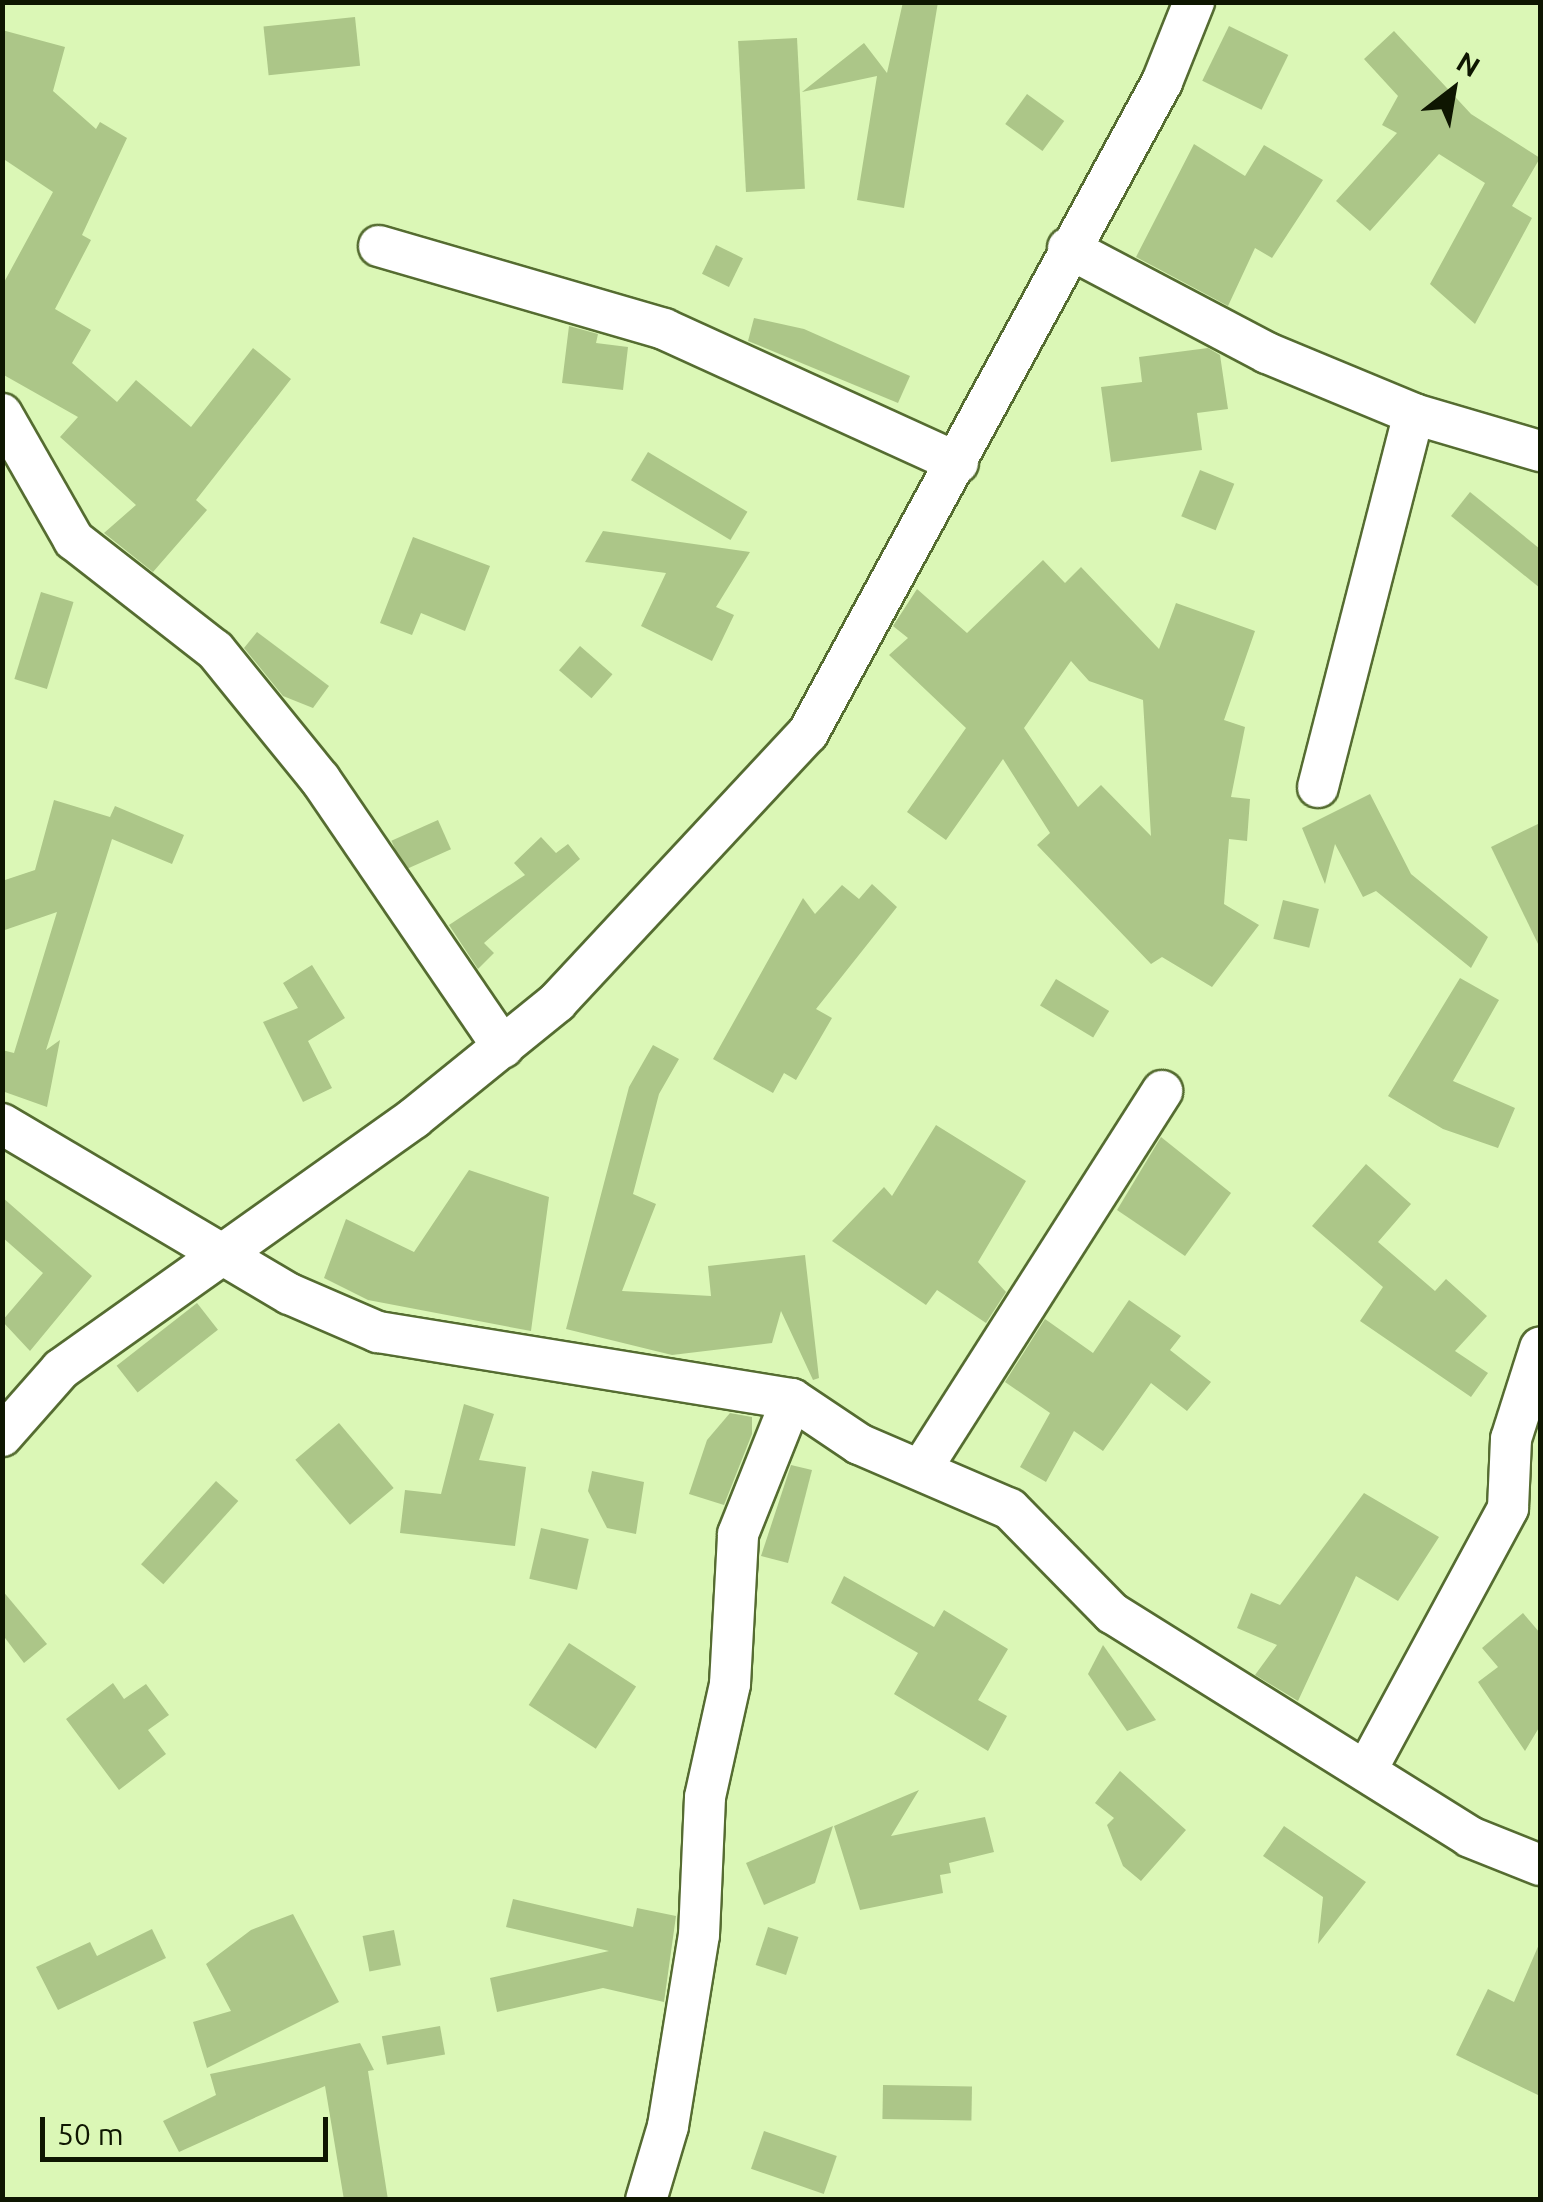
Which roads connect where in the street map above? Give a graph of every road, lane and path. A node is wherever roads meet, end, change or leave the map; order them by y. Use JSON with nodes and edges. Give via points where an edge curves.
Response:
{"nodes":[{"id":1,"x":1194,"y":2,"type":"edge"},
{"id":2,"x":379,"y":246,"type":"dead end"},
{"id":3,"x":1068,"y":248,"type":"junction"},
{"id":4,"x":2,"y":414,"type":"edge"},
{"id":5,"x":1414,"y":414,"type":"junction"},
{"id":6,"x":1540,"y":452,"type":"edge"},
{"id":7,"x":958,"y":463,"type":"junction"},
{"id":8,"x":1318,"y":787,"type":"dead end"},
{"id":9,"x":503,"y":1047,"type":"junction"},
{"id":10,"x":1162,"y":1091,"type":"dead end"},
{"id":11,"x":2,"y":1124,"type":"edge"},
{"id":12,"x":223,"y":1250,"type":"junction"},
{"id":13,"x":1540,"y":1348,"type":"edge"},
{"id":14,"x":792,"y":1399,"type":"junction"},
{"id":15,"x":2,"y":1436,"type":"edge"},
{"id":16,"x":922,"y":1468,"type":"junction"},
{"id":17,"x":1366,"y":1771,"type":"junction"},
{"id":18,"x":1540,"y":1865,"type":"edge"},
{"id":19,"x":646,"y":2200,"type":"edge"}],
"edges":[{"from":1,"to":3,"type":"street","via":[[1162,82]]},
{"from":2,"to":7,"type":"street","via":[[664,329]]},
{"from":3,"to":5,"type":"street","via":[[1163,304]]},
{"from":3,"to":7,"type":"street"},
{"from":4,"to":9,"type":"street","via":[[74,540],[215,650],[320,778]]},
{"from":5,"to":6,"type":"street"},
{"from":5,"to":8,"type":"street"},
{"from":7,"to":9,"type":"street","via":[[862,624],[808,733],[557,1002]]},
{"from":9,"to":12,"type":"street"},
{"from":10,"to":16,"type":"street"},
{"from":11,"to":12,"type":"street"},
{"from":12,"to":14,"type":"street","via":[[290,1294],[378,1332]]},
{"from":12,"to":15,"type":"street","via":[[60,1370]]},
{"from":13,"to":17,"type":"street","via":[[1511,1439],[1508,1508]]},
{"from":14,"to":16,"type":"street","via":[[859,1444]]},
{"from":14,"to":19,"type":"street","via":[[738,1534],[730,1684],[705,1797],[699,1936],[668,2126]]},
{"from":16,"to":17,"type":"street","via":[[1010,1509],[1112,1613]]},
{"from":17,"to":18,"type":"street","via":[[1470,1837]]}]}
